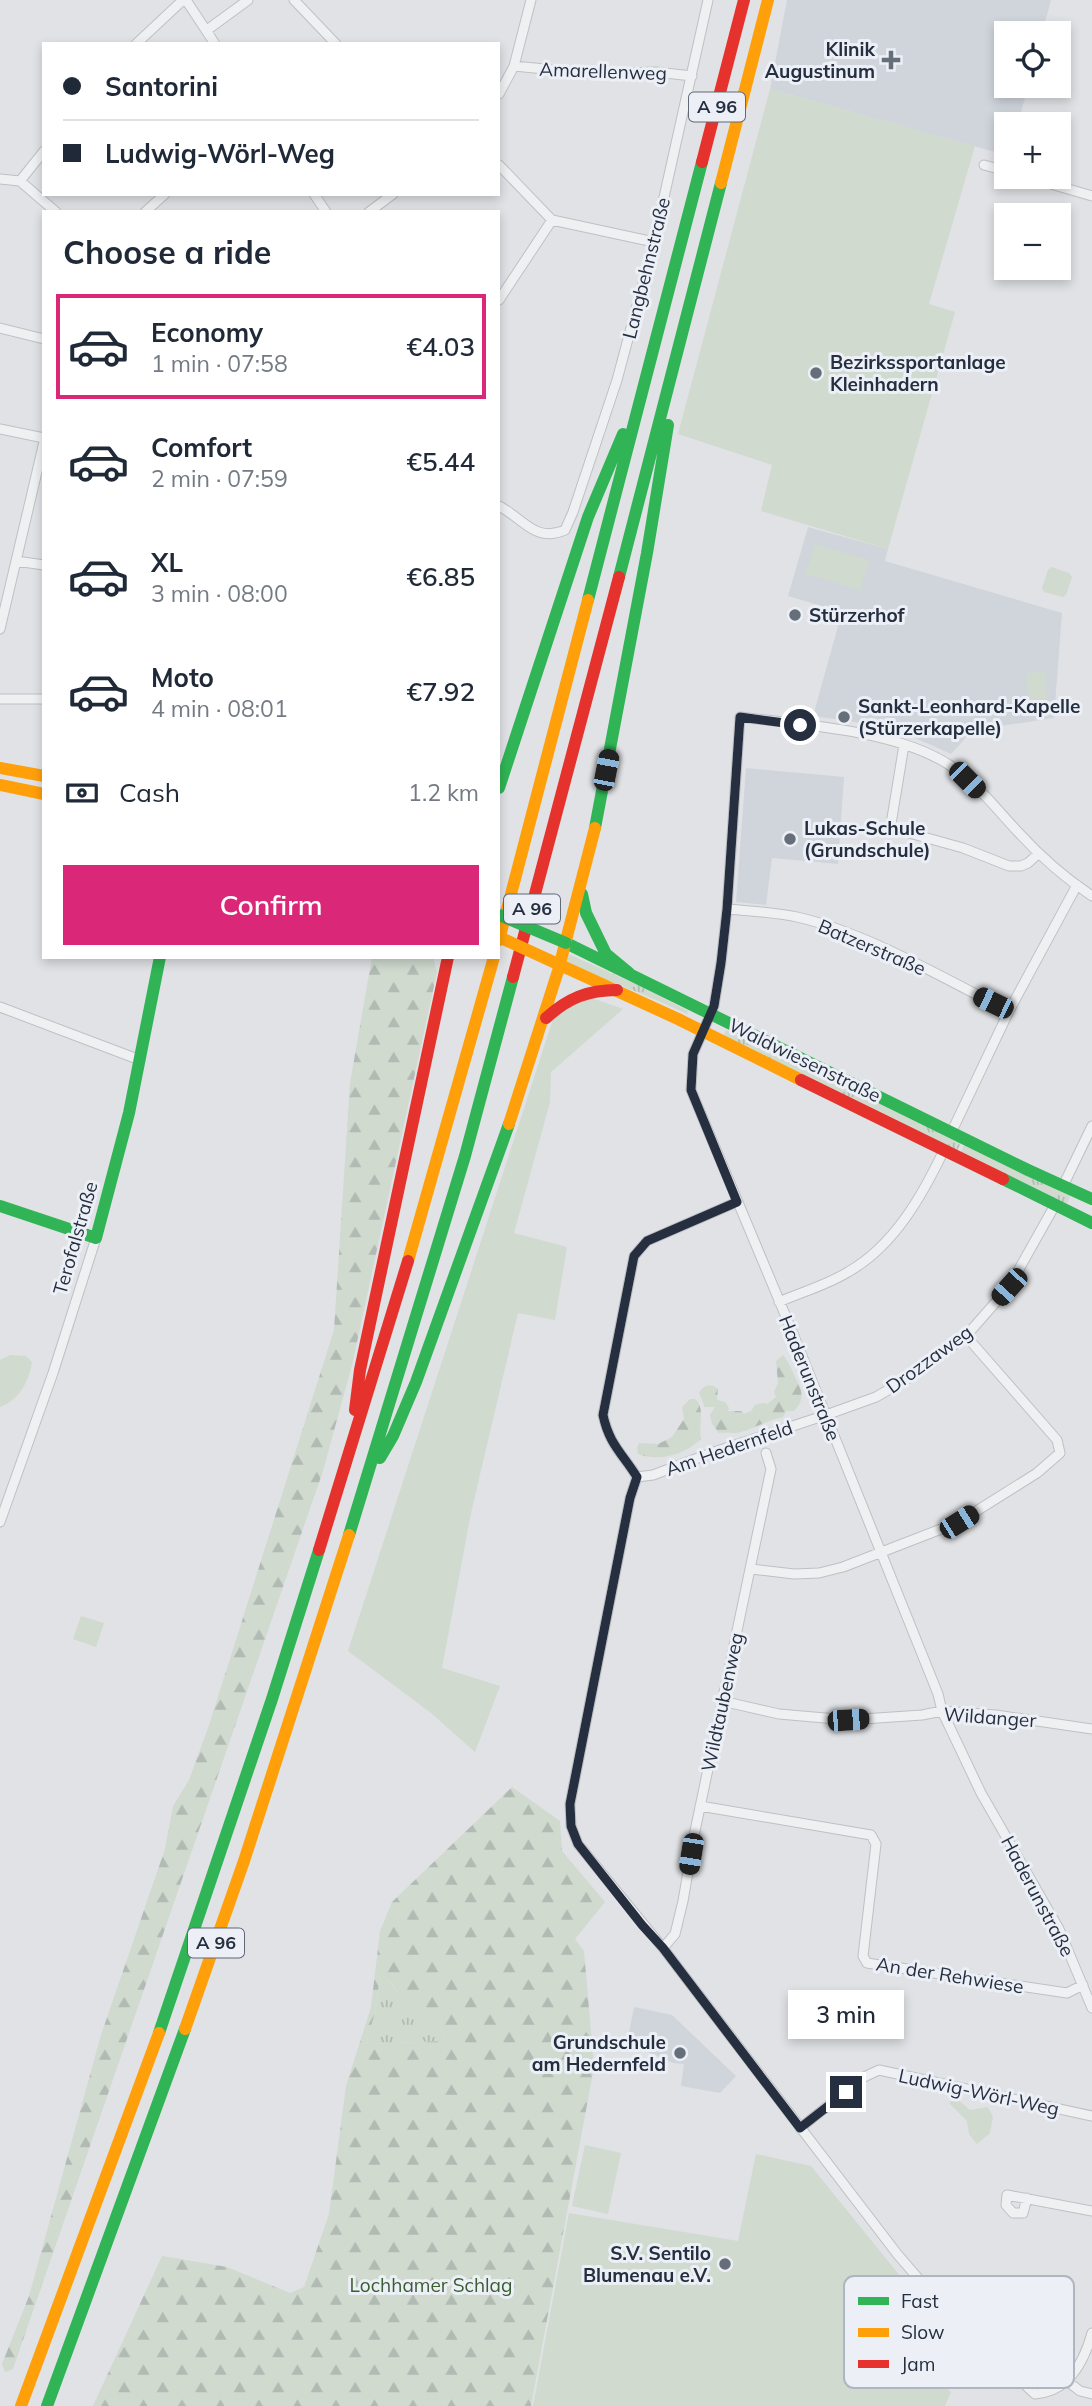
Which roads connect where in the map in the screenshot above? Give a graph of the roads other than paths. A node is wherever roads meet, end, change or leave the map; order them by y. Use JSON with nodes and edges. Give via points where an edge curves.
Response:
{"nodes":[{"id":1,"x":184,"y":0,"type":"edge"},
{"id":2,"x":248,"y":0,"type":"edge"},
{"id":3,"x":294,"y":0,"type":"edge"},
{"id":4,"x":531,"y":0,"type":"edge"},
{"id":5,"x":708,"y":0,"type":"edge"},
{"id":6,"x":744,"y":0,"type":"edge"},
{"id":7,"x":768,"y":0,"type":"edge"},
{"id":8,"x":207,"y":30,"type":"junction"},
{"id":9,"x":138,"y":42,"type":"edge"},
{"id":10,"x":214,"y":42,"type":"edge"},
{"id":11,"x":334,"y":42,"type":"edge"},
{"id":12,"x":514,"y":66,"type":"junction"},
{"id":13,"x":692,"y":76,"type":"junction"},
{"id":14,"x":500,"y":92,"type":"edge"},
{"id":15,"x":42,"y":154,"type":"edge"},
{"id":16,"x":984,"y":165,"type":"dead end"},
{"id":17,"x":500,"y":166,"type":"edge"},
{"id":18,"x":994,"y":168,"type":"edge"},
{"id":19,"x":0,"y":179,"type":"edge"},
{"id":20,"x":20,"y":181,"type":"junction"},
{"id":21,"x":1068,"y":189,"type":"edge"},
{"id":22,"x":163,"y":196,"type":"edge"},
{"id":23,"x":390,"y":196,"type":"edge"},
{"id":24,"x":1092,"y":196,"type":"edge"},
{"id":25,"x":54,"y":210,"type":"edge"},
{"id":26,"x":147,"y":210,"type":"edge"},
{"id":27,"x":372,"y":210,"type":"edge"},
{"id":28,"x":552,"y":220,"type":"junction"},
{"id":29,"x":654,"y":242,"type":"junction"},
{"id":30,"x":500,"y":298,"type":"edge"},
{"id":31,"x":0,"y":328,"type":"edge"},
{"id":32,"x":682,"y":333,"type":"junction"},
{"id":33,"x":42,"y":339,"type":"edge"},
{"id":34,"x":645,"y":380,"type":"junction"},
{"id":35,"x":0,"y":429,"type":"edge"},
{"id":36,"x":42,"y":440,"type":"edge"},
{"id":37,"x":42,"y":449,"type":"edge"},
{"id":38,"x":500,"y":507,"type":"edge"},
{"id":39,"x":16,"y":561,"type":"junction"},
{"id":40,"x":42,"y":565,"type":"edge"},
{"id":41,"x":0,"y":629,"type":"edge"},
{"id":42,"x":0,"y":699,"type":"edge"},
{"id":43,"x":42,"y":699,"type":"edge"},
{"id":44,"x":904,"y":745,"type":"junction"},
{"id":45,"x":0,"y":768,"type":"edge"},
{"id":46,"x":42,"y":776,"type":"edge"},
{"id":47,"x":0,"y":785,"type":"edge"},
{"id":48,"x":500,"y":785,"type":"edge"},
{"id":49,"x":42,"y":794,"type":"edge"},
{"id":50,"x":1038,"y":853,"type":"junction"},
{"id":51,"x":1077,"y":885,"type":"junction"},
{"id":52,"x":581,"y":890,"type":"junction"},
{"id":53,"x":1092,"y":896,"type":"edge"},
{"id":54,"x":727,"y":909,"type":"junction"},
{"id":55,"x":500,"y":915,"type":"edge"},
{"id":56,"x":500,"y":935,"type":"edge"},
{"id":57,"x":500,"y":939,"type":"edge"},
{"id":58,"x":566,"y":943,"type":"junction"},
{"id":59,"x":160,"y":959,"type":"edge"},
{"id":60,"x":493,"y":959,"type":"edge"},
{"id":61,"x":445,"y":961,"type":"edge"},
{"id":62,"x":560,"y":965,"type":"junction"},
{"id":63,"x":629,"y":973,"type":"junction"},
{"id":64,"x":617,"y":990,"type":"junction"},
{"id":65,"x":0,"y":1007,"type":"edge"},
{"id":66,"x":1009,"y":1011,"type":"junction"},
{"id":67,"x":711,"y":1013,"type":"junction"},
{"id":68,"x":544,"y":1020,"type":"junction"},
{"id":69,"x":703,"y":1031,"type":"junction"},
{"id":70,"x":140,"y":1060,"type":"junction"},
{"id":71,"x":1092,"y":1126,"type":"edge"},
{"id":72,"x":952,"y":1131,"type":"junction"},
{"id":73,"x":944,"y":1150,"type":"junction"},
{"id":74,"x":1063,"y":1186,"type":"junction"},
{"id":75,"x":1092,"y":1199,"type":"edge"},
{"id":76,"x":737,"y":1202,"type":"junction"},
{"id":77,"x":1055,"y":1205,"type":"junction"},
{"id":78,"x":0,"y":1206,"type":"edge"},
{"id":79,"x":1092,"y":1223,"type":"edge"},
{"id":80,"x":96,"y":1238,"type":"junction"},
{"id":81,"x":779,"y":1301,"type":"junction"},
{"id":82,"x":966,"y":1336,"type":"junction"},
{"id":83,"x":826,"y":1415,"type":"junction"},
{"id":84,"x":352,"y":1443,"type":"junction"},
{"id":85,"x":766,"y":1453,"type":"dead end"},
{"id":86,"x":637,"y":1477,"type":"junction"},
{"id":87,"x":366,"y":1481,"type":"junction"},
{"id":88,"x":0,"y":1522,"type":"edge"},
{"id":89,"x":880,"y":1553,"type":"junction"},
{"id":90,"x":751,"y":1569,"type":"junction"},
{"id":91,"x":722,"y":1701,"type":"junction"},
{"id":92,"x":942,"y":1711,"type":"junction"},
{"id":93,"x":1092,"y":1729,"type":"edge"},
{"id":94,"x":700,"y":1806,"type":"junction"},
{"id":95,"x":663,"y":1948,"type":"junction"},
{"id":96,"x":1083,"y":1984,"type":"junction"},
{"id":97,"x":1092,"y":2007,"type":"edge"},
{"id":98,"x":1092,"y":2116,"type":"edge"},
{"id":99,"x":800,"y":2128,"type":"junction"},
{"id":100,"x":1027,"y":2199,"type":"dead end"},
{"id":101,"x":1092,"y":2211,"type":"edge"},
{"id":102,"x":917,"y":2276,"type":"edge"},
{"id":103,"x":1092,"y":2333,"type":"edge"},
{"id":104,"x":1074,"y":2372,"type":"edge"},
{"id":105,"x":1074,"y":2386,"type":"edge"},
{"id":106,"x":1028,"y":2388,"type":"edge"},
{"id":107,"x":1057,"y":2388,"type":"edge"},
{"id":108,"x":1092,"y":2394,"type":"edge"},
{"id":109,"x":21,"y":2406,"type":"edge"},
{"id":110,"x":47,"y":2406,"type":"edge"}],
"edges":[{"from":1,"to":8,"type":"street"},
{"from":1,"to":9,"type":"street"},
{"from":2,"to":8,"type":"street"},
{"from":3,"to":11,"type":"street"},
{"from":4,"to":12,"type":"street"},
{"from":5,"to":13,"type":"street","name":"Langbehnstraße"},
{"from":6,"to":34,"type":"main road","number":"A 96"},
{"from":7,"to":32,"type":"main road","number":"A 96"},
{"from":8,"to":10,"type":"street"},
{"from":12,"to":13,"type":"street","name":"Amarellenweg"},
{"from":12,"to":14,"type":"street"},
{"from":13,"to":29,"type":"street","name":"Langbehnstraße"},
{"from":15,"to":20,"type":"street"},
{"from":16,"to":18,"type":"street"},
{"from":17,"to":28,"type":"street"},
{"from":19,"to":20,"type":"street"},
{"from":20,"to":25,"type":"street"},
{"from":21,"to":24,"type":"street"},
{"from":22,"to":26,"type":"street"},
{"from":23,"to":27,"type":"street"},
{"from":28,"to":29,"type":"street"},
{"from":28,"to":30,"type":"street"},
{"from":29,"to":38,"type":"street","name":"Langbehnstraße","via":[[617,380],[565,530],[543,535]]},
{"from":31,"to":33,"type":"street"},
{"from":32,"to":52,"type":"main road","via":[[645,567]]},
{"from":32,"to":87,"type":"main road","number":"A 96","via":[[465,1156]]},
{"from":34,"to":48,"type":"main road","via":[[588,517]]},
{"from":34,"to":56,"type":"main road","number":"A 96"},
{"from":35,"to":36,"type":"street"},
{"from":37,"to":39,"type":"street"},
{"from":39,"to":40,"type":"street"},
{"from":39,"to":41,"type":"street"},
{"from":42,"to":43,"type":"street"},
{"from":44,"to":50,"type":"street","via":[[952,766]]},
{"from":44,"to":50,"type":"street","via":[[891,824],[895,829],[1009,866],[1028,863]]},
{"from":44,"to":54,"type":"street","name":"Haderunstraße","via":[[740,717]]},
{"from":45,"to":46,"type":"main road"},
{"from":47,"to":49,"type":"main road"},
{"from":50,"to":51,"type":"street"},
{"from":51,"to":53,"type":"street"},
{"from":51,"to":66,"type":"street"},
{"from":52,"to":58,"type":"main road"},
{"from":52,"to":63,"type":"main road","via":[[606,954]]},
{"from":54,"to":66,"type":"street","name":"Batzerstraße","via":[[826,925]]},
{"from":54,"to":67,"type":"street","name":"Haderunstraße"},
{"from":55,"to":58,"type":"main road","name":"Waldwiesenstraße","bridge":true},
{"from":57,"to":62,"type":"main road","name":"Waldwiesenstraße","bridge":true},
{"from":58,"to":62,"type":"main road"},
{"from":58,"to":63,"type":"main road","name":"Waldwiesenstraße"},
{"from":59,"to":70,"type":"main road","name":"Terofalstraße"},
{"from":60,"to":84,"type":"main road","number":"A 96"},
{"from":61,"to":84,"type":"main road","via":[[360,1370]]},
{"from":62,"to":64,"type":"main road","name":"Waldwiesenstraße"},
{"from":62,"to":68,"type":"main road"},
{"from":63,"to":67,"type":"main road","name":"Waldwiesenstraße"},
{"from":64,"to":68,"type":"main road","via":[[586,991],[561,1003]]},
{"from":64,"to":69,"type":"main road","name":"Waldwiesenstraße"},
{"from":65,"to":70,"type":"street"},
{"from":66,"to":72,"type":"street"},
{"from":67,"to":69,"type":"street","name":"Haderunstraße"},
{"from":67,"to":72,"type":"main road","name":"Waldwiesenstraße"},
{"from":68,"to":87,"type":"main road","via":[[416,1382],[393,1436]]},
{"from":69,"to":73,"type":"main road","name":"Waldwiesenstraße"},
{"from":69,"to":76,"type":"street","name":"Haderunstraße","via":[[693,1054],[691,1090]]},
{"from":70,"to":80,"type":"main road","name":"Terofalstraße"},
{"from":71,"to":74,"type":"street"},
{"from":72,"to":74,"type":"main road","name":"Waldwiesenstraße"},
{"from":73,"to":77,"type":"main road","name":"Waldwiesenstraße"},
{"from":73,"to":81,"type":"street","via":[[911,1209],[869,1258],[839,1277]]},
{"from":74,"to":75,"type":"main road","name":"Waldwiesenstraße"},
{"from":76,"to":81,"type":"street","name":"Haderunstraße"},
{"from":76,"to":86,"type":"street","via":[[647,1241],[634,1256],[603,1415],[614,1447]]},
{"from":77,"to":79,"type":"main road","name":"Waldwiesenstraße"},
{"from":77,"to":82,"type":"street","name":"Drozzaweg","via":[[1009,1287]]},
{"from":78,"to":80,"type":"main road"},
{"from":80,"to":88,"type":"street","name":"Terofalstraße"},
{"from":81,"to":83,"type":"street","name":"Haderunstraße"},
{"from":82,"to":83,"type":"street","name":"Drozzaweg","via":[[876,1397]]},
{"from":82,"to":89,"type":"street","via":[[1058,1440],[1060,1454],[959,1522]]},
{"from":83,"to":86,"type":"street","name":"Am Hedernfeld"},
{"from":83,"to":89,"type":"street","name":"Haderunstraße"},
{"from":84,"to":109,"type":"main road","number":"A 96","via":[[178,1981]]},
{"from":85,"to":90,"type":"street","name":"Wildtaubenweg","via":[[771,1469]]},
{"from":86,"to":95,"type":"street","via":[[570,1811],[578,1844]]},
{"from":87,"to":110,"type":"main road","number":"A 96","via":[[200,1989]]},
{"from":89,"to":90,"type":"street","via":[[819,1573]]},
{"from":89,"to":92,"type":"street","name":"Haderunstraße"},
{"from":90,"to":91,"type":"street","name":"Wildtaubenweg"},
{"from":91,"to":92,"type":"street","name":"Wildanger","via":[[779,1714],[848,1720]]},
{"from":91,"to":94,"type":"street","name":"Wildtaubenweg"},
{"from":92,"to":93,"type":"street","name":"Wildanger"},
{"from":92,"to":96,"type":"street","name":"Haderunstraße","via":[[981,1793],[1059,1929]]},
{"from":94,"to":95,"type":"street","name":"Wildtaubenweg","via":[[675,1934]]},
{"from":94,"to":96,"type":"street","name":"An der Rehwiese","via":[[871,1835],[876,1844],[863,1956],[867,1963],[1067,1993]]},
{"from":95,"to":99,"type":"street"},
{"from":96,"to":97,"type":"street","name":"Haderunstraße"},
{"from":98,"to":99,"type":"street","name":"Ludwig-Wörl-Weg","via":[[880,2070],[864,2077]]},
{"from":99,"to":102,"type":"street"},
{"from":100,"to":101,"type":"street"},
{"from":103,"to":104,"type":"street"},
{"from":105,"to":108,"type":"street"},
{"from":106,"to":107,"type":"street","via":[[1035,2394]]}]}
